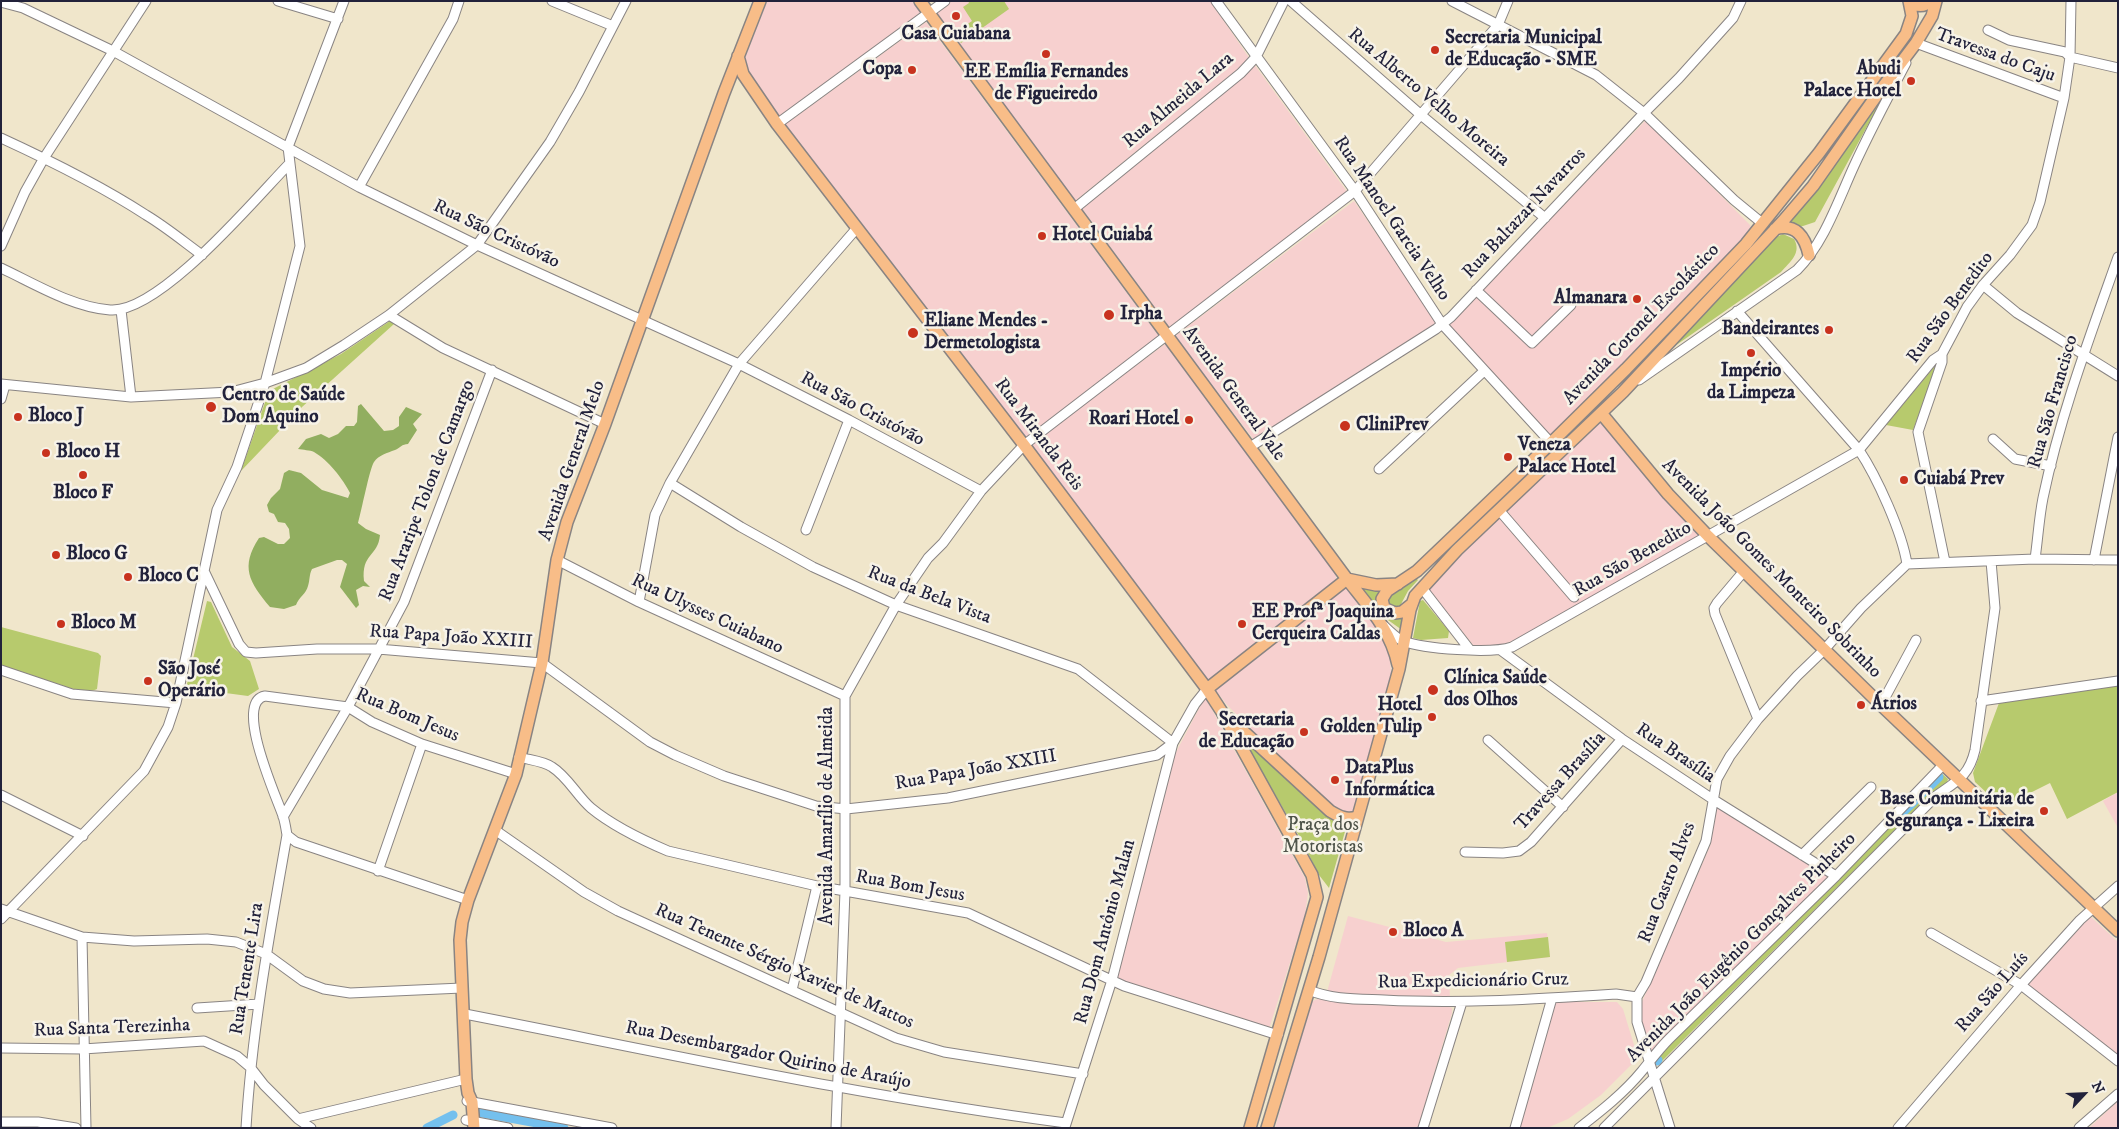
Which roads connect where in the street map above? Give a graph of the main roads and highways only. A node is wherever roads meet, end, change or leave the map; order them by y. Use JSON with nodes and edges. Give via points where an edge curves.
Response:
{"nodes":[{"id":1,"x":760,"y":1,"type":"edge"},
{"id":2,"x":920,"y":1,"type":"edge"},
{"id":3,"x":1910,"y":1,"type":"edge"},
{"id":4,"x":1930,"y":1,"type":"edge"},
{"id":5,"x":1936,"y":1,"type":"edge"},
{"id":6,"x":1911,"y":22,"type":"junction"},
{"id":7,"x":1925,"y":28,"type":"junction"},
{"id":8,"x":738,"y":56,"type":"junction"},
{"id":9,"x":749,"y":83,"type":"junction"},
{"id":10,"x":724,"y":93,"type":"junction"},
{"id":11,"x":1780,"y":224,"type":"junction"},
{"id":12,"x":1760,"y":227,"type":"junction"},
{"id":13,"x":1746,"y":244,"type":"junction"},
{"id":14,"x":1809,"y":255,"type":"road end"},
{"id":15,"x":1626,"y":369,"type":"junction"},
{"id":16,"x":1600,"y":413,"type":"junction"},
{"id":17,"x":1347,"y":579,"type":"junction"},
{"id":18,"x":1399,"y":584,"type":"junction"},
{"id":19,"x":1412,"y":604,"type":"junction"},
{"id":20,"x":1398,"y":669,"type":"junction"},
{"id":21,"x":1207,"y":689,"type":"junction"},
{"id":22,"x":1222,"y":712,"type":"junction"},
{"id":23,"x":1357,"y":817,"type":"junction"},
{"id":24,"x":2118,"y":931,"type":"edge"},
{"id":25,"x":470,"y":1124,"type":"edge"},
{"id":26,"x":1250,"y":1128,"type":"edge"},
{"id":27,"x":1267,"y":1128,"type":"edge"}],
"edges":[{"from":1,"to":8,"type":"main road","name":"Avenida General Melo"},
{"from":2,"to":17,"type":"main road","name":"Avenida General Vale"},
{"from":3,"to":4,"type":"main road","via":[[1921,6]]},
{"from":3,"to":6,"type":"main road"},
{"from":5,"to":7,"type":"main road","name":"Avenida Coronel Escolástico"},
{"from":6,"to":7,"type":"main road","via":[[1920,23]]},
{"from":6,"to":12,"type":"main road","name":"Avenida Coronel Escolástico","via":[[1906,34],[1819,153]]},
{"from":7,"to":11,"type":"main road","name":"Avenida Coronel Escolástico","via":[[1813,186]]},
{"from":8,"to":9,"type":"main road","name":"Rua Miranda Reis"},
{"from":8,"to":10,"type":"main road","name":"Avenida General Melo"},
{"from":9,"to":10,"type":"main road","via":[[737,84]]},
{"from":9,"to":21,"type":"main road","name":"Rua Miranda Reis"},
{"from":10,"to":25,"type":"main road","name":"Avenida General Melo","via":[[567,522],[557,560],[542,663],[516,774],[462,922],[460,940]]},
{"from":11,"to":12,"type":"main road"},
{"from":11,"to":13,"type":"main road"},
{"from":11,"to":14,"type":"main road","via":[[1797,230],[1807,244]]},
{"from":11,"to":16,"type":"main road","name":"Avenida Coronel Escolástico"},
{"from":12,"to":13,"type":"main road","name":"Avenida Coronel Escolástico"},
{"from":13,"to":15,"type":"main road","name":"Avenida Coronel Escolástico"},
{"from":15,"to":16,"type":"main road","via":[[1600,404]]},
{"from":15,"to":18,"type":"main road","name":"Avenida Coronel Escolástico","via":[[1417,571]]},
{"from":16,"to":19,"type":"main road","name":"Avenida Coronel Escolástico","via":[[1457,550],[1422,588]]},
{"from":16,"to":24,"type":"main road","name":"Avenida João Gomes Monteiro Sobrinho","via":[[1708,536]]},
{"from":17,"to":18,"type":"main road"},
{"from":17,"to":20,"type":"main road","name":"Avenida General Vale","via":[[1384,625]]},
{"from":17,"to":21,"type":"main road"},
{"from":18,"to":19,"type":"main road","name":"Avenida Coronel Escolástico","via":[[1384,596],[1384,608],[1399,614]]},
{"from":19,"to":20,"type":"main road","name":"Avenida Coronel Escolástico"},
{"from":20,"to":23,"type":"main road","name":"Avenida Coronel Escolástico"},
{"from":21,"to":22,"type":"main road"},
{"from":22,"to":23,"type":"main road","via":[[1330,811],[1340,817]]},
{"from":22,"to":26,"type":"main road","via":[[1312,875],[1317,897]]},
{"from":23,"to":27,"type":"main road","name":"Avenida Coronel Escolástico"}]}
